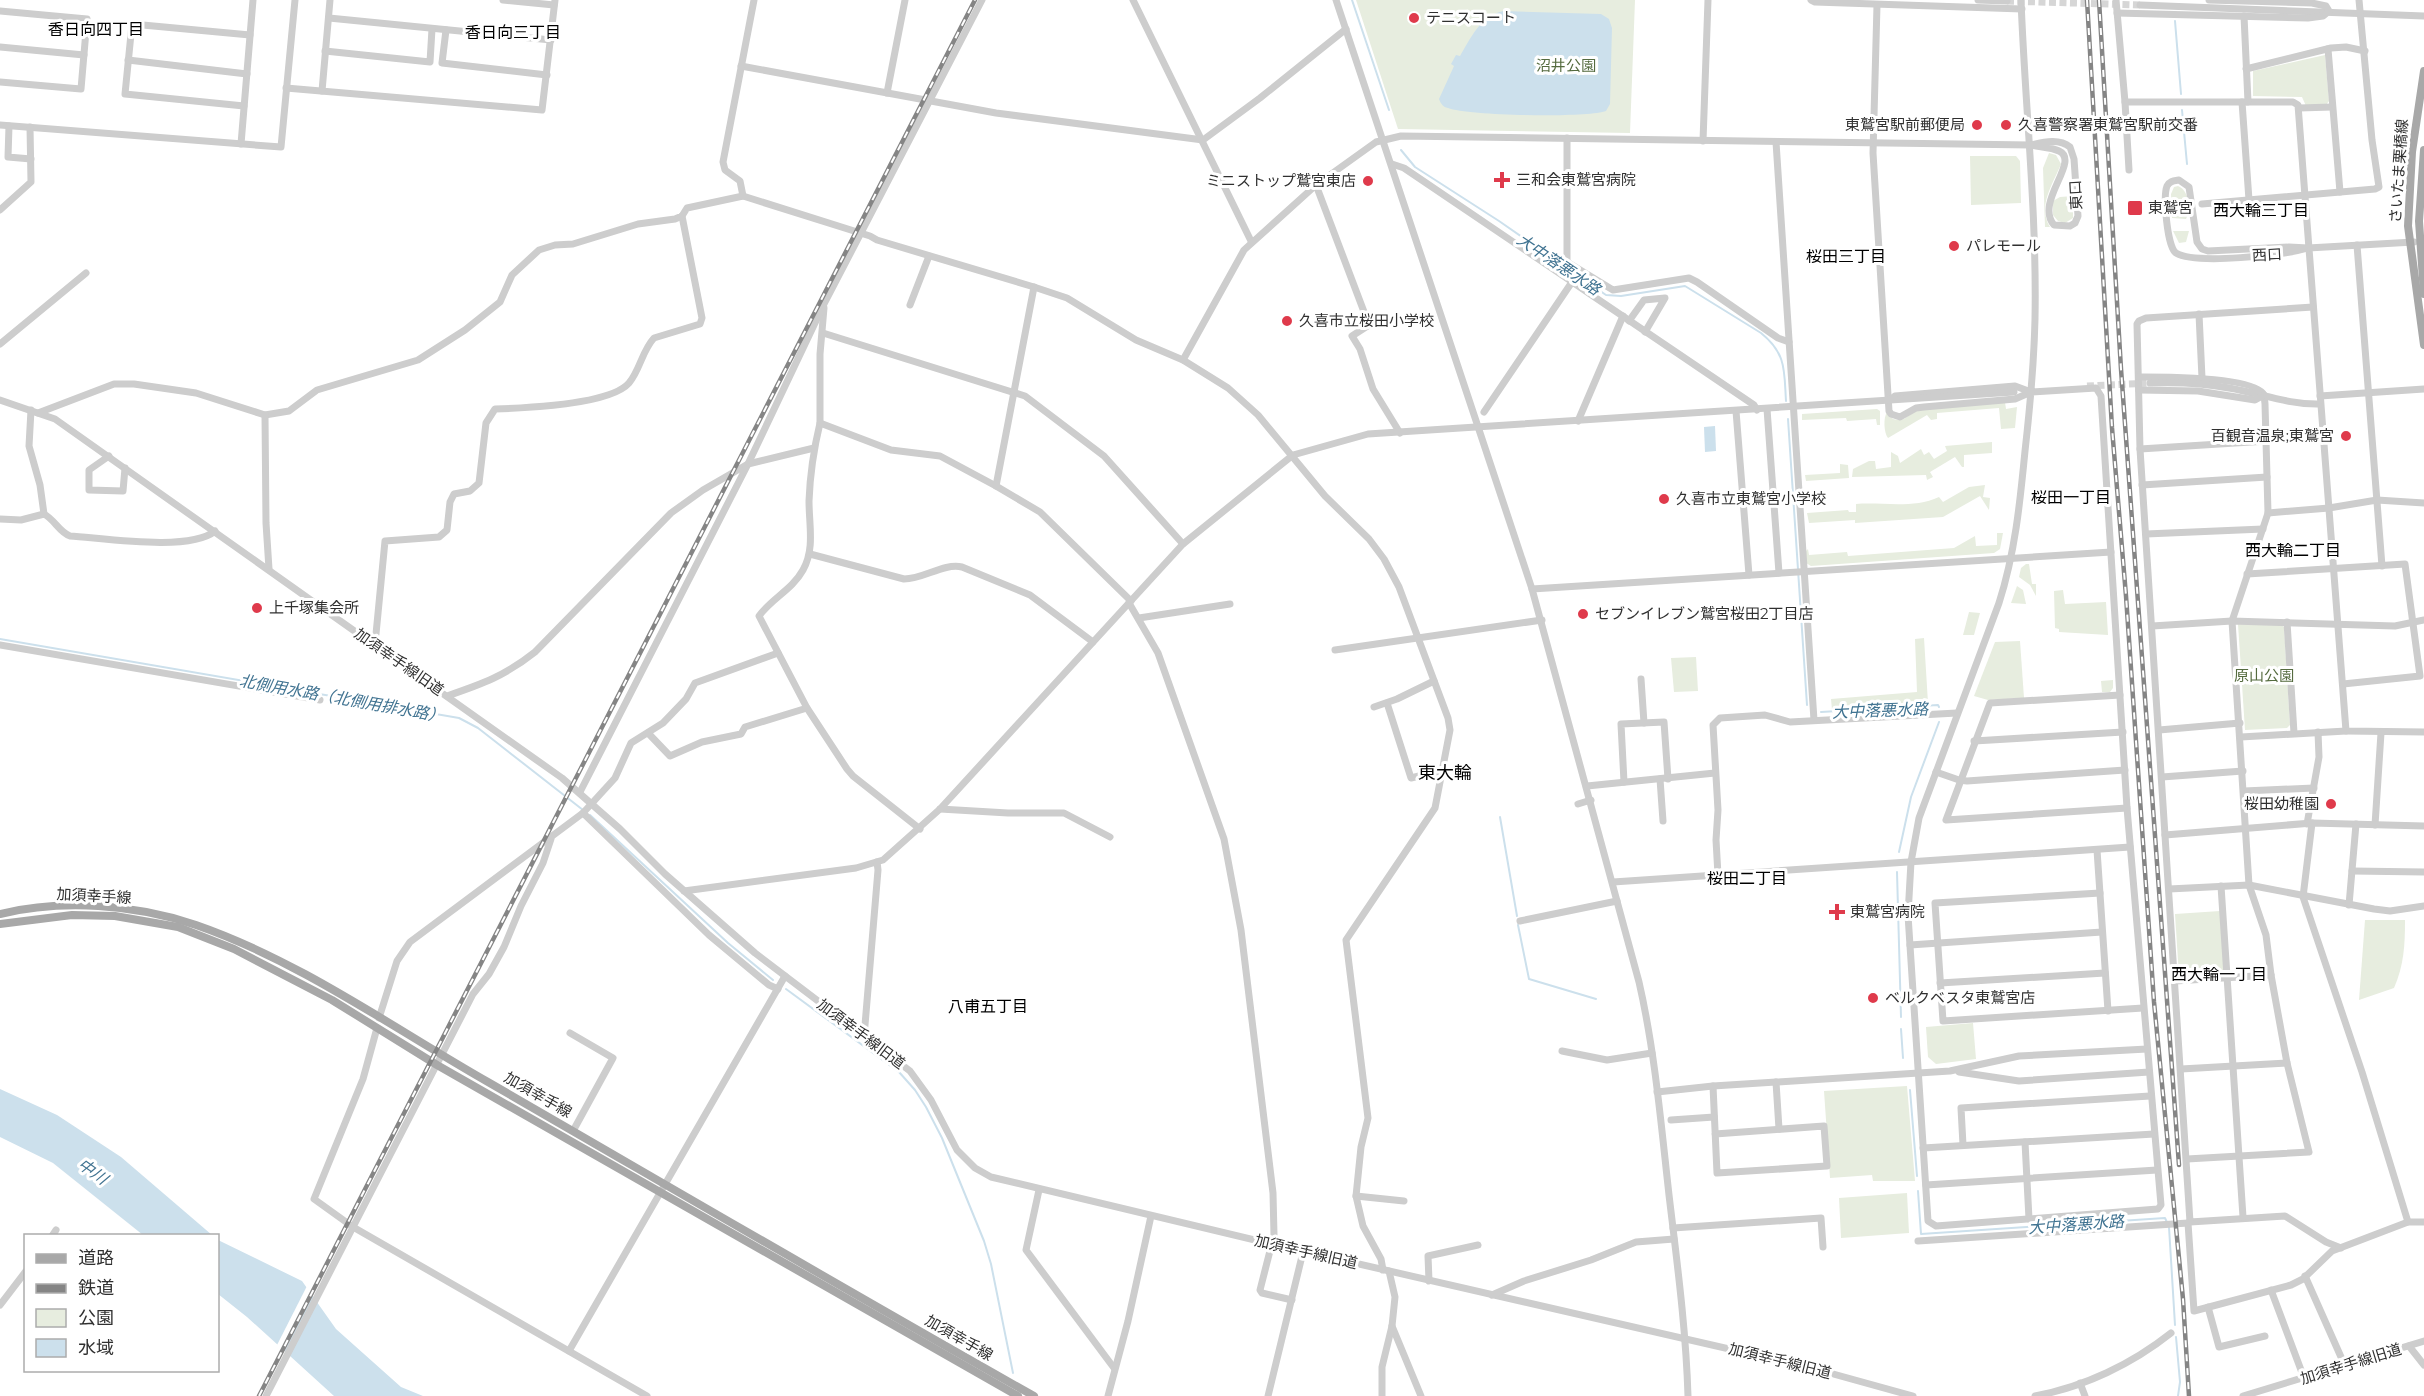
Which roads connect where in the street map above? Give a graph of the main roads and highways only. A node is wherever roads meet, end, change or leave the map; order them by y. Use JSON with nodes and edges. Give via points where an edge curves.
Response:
{"nodes":[{"id":1,"x":2424,"y":71,"type":"edge"},
{"id":2,"x":2424,"y":150,"type":"edge"},
{"id":3,"x":2422,"y":241,"type":"edge"},
{"id":4,"x":2424,"y":294,"type":"edge"},
{"id":5,"x":2424,"y":345,"type":"edge"},
{"id":6,"x":0,"y":914,"type":"edge"},
{"id":7,"x":0,"y":924,"type":"edge"},
{"id":8,"x":1018,"y":1396,"type":"edge"},
{"id":9,"x":1034,"y":1396,"type":"edge"}],
"edges":[{"from":1,"to":5,"type":"main road","name":"さいたま栗橋線","via":[[2409,186],[2409,242]]},
{"from":2,"to":3,"type":"main road","name":"さいたま栗橋線"},
{"from":3,"to":4,"type":"main road","name":"さいたま栗橋線"},
{"from":6,"to":9,"type":"main road","name":"加須幸手線","via":[[40,907],[89,906],[146,913],[193,924],[273,959]]},
{"from":7,"to":8,"type":"main road","name":"加須幸手線","via":[[47,916],[138,919],[199,934],[273,968]]}]}
